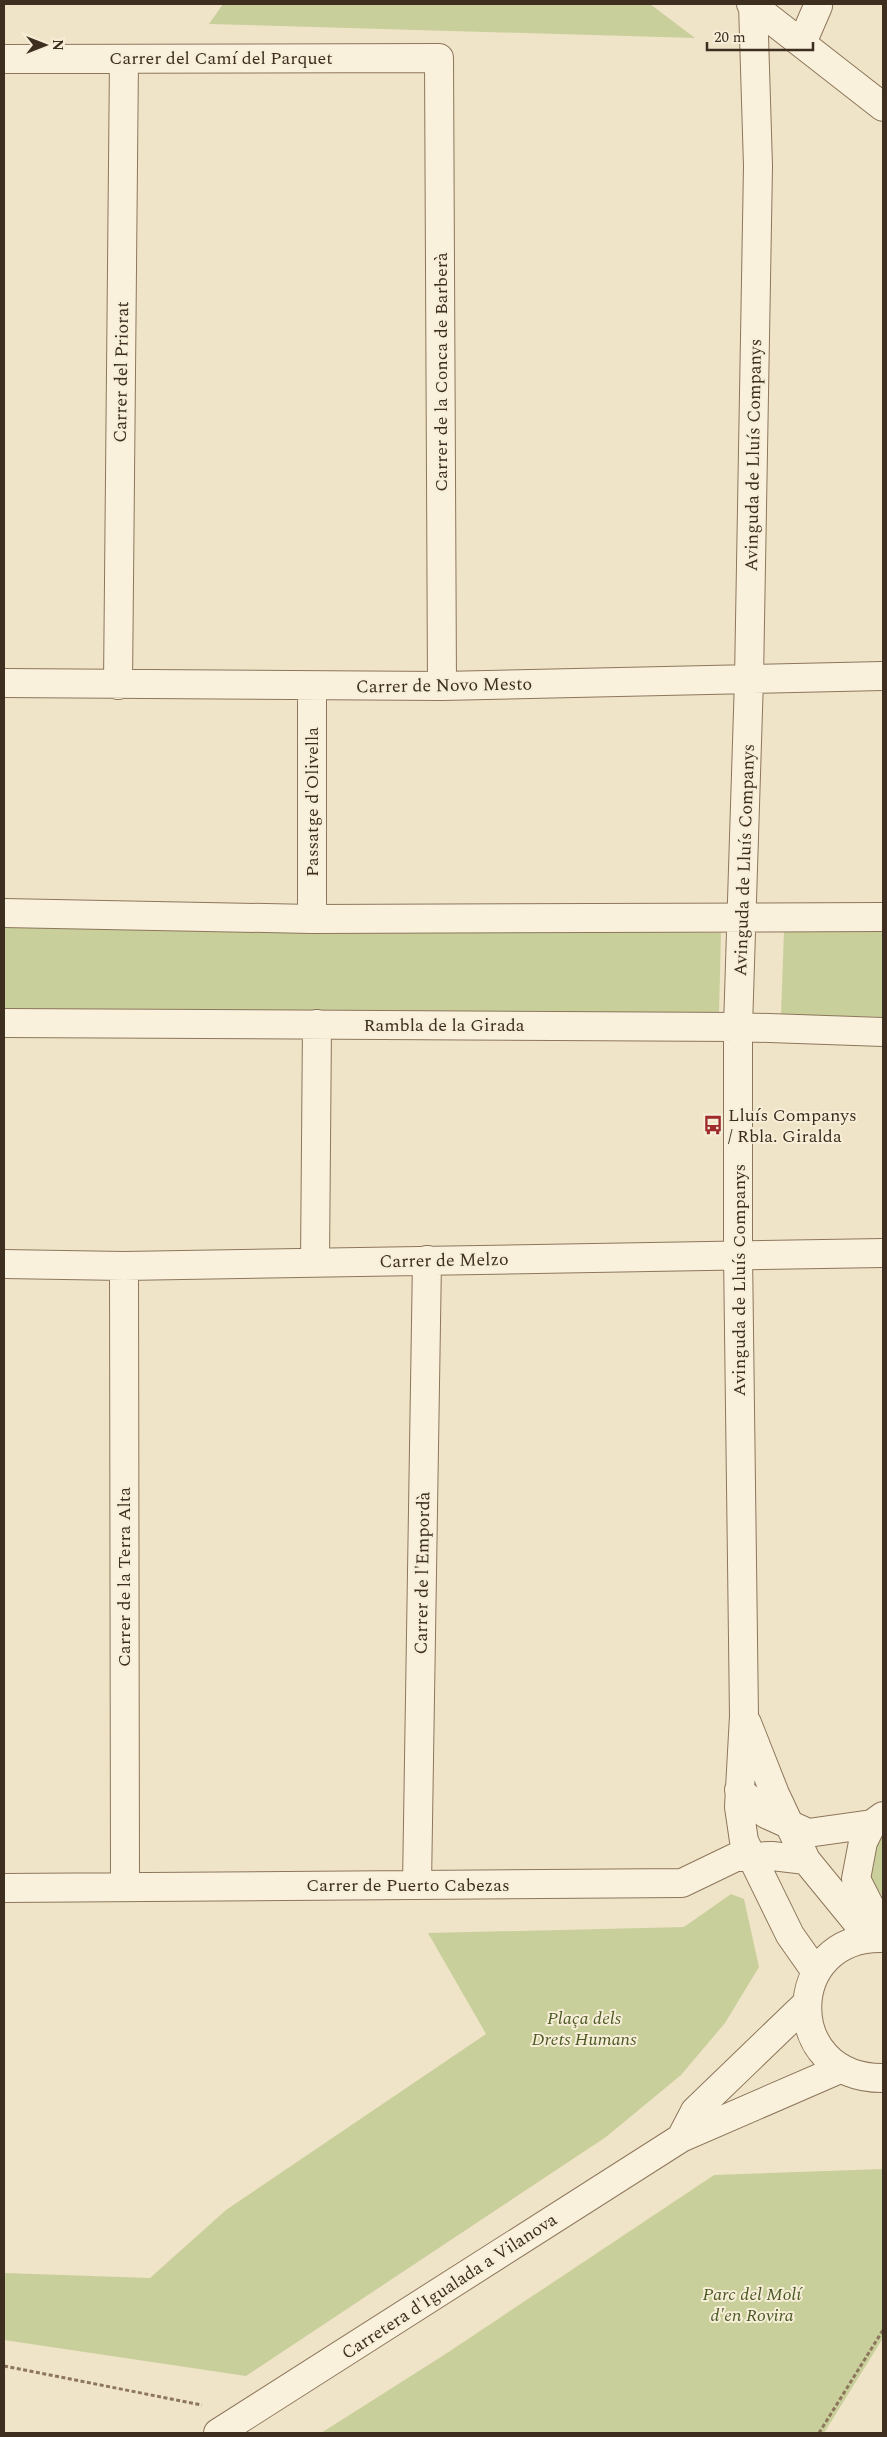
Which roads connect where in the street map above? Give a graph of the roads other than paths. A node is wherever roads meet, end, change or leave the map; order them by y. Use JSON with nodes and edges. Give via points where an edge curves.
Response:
{"nodes":[{"id":1,"x":752,"y":4,"type":"edge"},
{"id":2,"x":818,"y":6,"type":"dead end"},
{"id":3,"x":802,"y":43,"type":"junction"},
{"id":4,"x":439,"y":58,"type":"joint"},
{"id":5,"x":4,"y":59,"type":"edge"},
{"id":6,"x":124,"y":59,"type":"junction"},
{"id":7,"x":883,"y":107,"type":"edge"},
{"id":8,"x":883,"y":676,"type":"edge"},
{"id":9,"x":750,"y":679,"type":"junction"},
{"id":10,"x":4,"y":683,"type":"edge"},
{"id":11,"x":118,"y":685,"type":"junction"},
{"id":12,"x":312,"y":686,"type":"junction"},
{"id":13,"x":442,"y":686,"type":"junction"},
{"id":14,"x":4,"y":913,"type":"edge"},
{"id":15,"x":883,"y":917,"type":"edge"},
{"id":16,"x":312,"y":919,"type":"junction"},
{"id":17,"x":742,"y":919,"type":"junction"},
{"id":18,"x":4,"y":1023,"type":"edge"},
{"id":19,"x":317,"y":1024,"type":"junction"},
{"id":20,"x":738,"y":1028,"type":"junction"},
{"id":21,"x":883,"y":1032,"type":"edge"},
{"id":22,"x":883,"y":1253,"type":"edge"},
{"id":23,"x":738,"y":1254,"type":"junction"},
{"id":24,"x":427,"y":1260,"type":"junction"},
{"id":25,"x":315,"y":1262,"type":"junction"},
{"id":26,"x":4,"y":1264,"type":"edge"},
{"id":27,"x":124,"y":1266,"type":"junction"},
{"id":28,"x":744,"y":1716,"type":"junction"},
{"id":29,"x":740,"y":1790,"type":"junction"},
{"id":30,"x":878,"y":1820,"type":"edge"},
{"id":31,"x":789,"y":1825,"type":"junction"},
{"id":32,"x":752,"y":1857,"type":"junction"},
{"id":33,"x":806,"y":1860,"type":"junction"},
{"id":34,"x":417,"y":1885,"type":"junction"},
{"id":35,"x":125,"y":1887,"type":"junction"},
{"id":36,"x":4,"y":1888,"type":"edge"},
{"id":37,"x":878,"y":1936,"type":"edge"},
{"id":38,"x":816,"y":1972,"type":"junction"},
{"id":39,"x":806,"y":2004,"type":"junction"},
{"id":40,"x":840,"y":2068,"type":"junction"},
{"id":41,"x":883,"y":2078,"type":"edge"},
{"id":42,"x":681,"y":2138,"type":"junction"},
{"id":43,"x":218,"y":2433,"type":"edge"}],
"edges":[{"from":1,"to":3,"type":"street"},
{"from":1,"to":9,"type":"street","name":"Avinguda de Lluís Companys","via":[[758,166]]},
{"from":2,"to":3,"type":"street"},
{"from":3,"to":7,"type":"street"},
{"from":4,"to":6,"type":"street","name":"Carrer del Camí del Parquet"},
{"from":4,"to":13,"type":"street","name":"Carrer de la Conca de Barberà"},
{"from":5,"to":6,"type":"street","name":"Carrer del Camí del Parquet"},
{"from":6,"to":11,"type":"street","name":"Carrer del Priorat"},
{"from":8,"to":9,"type":"street","name":"Carrer de Novo Mesto"},
{"from":9,"to":13,"type":"street","name":"Carrer de Novo Mesto"},
{"from":9,"to":17,"type":"street","name":"Avinguda de Lluís Companys"},
{"from":10,"to":11,"type":"street","name":"Carrer de Novo Mesto"},
{"from":11,"to":12,"type":"street","name":"Carrer de Novo Mesto"},
{"from":12,"to":13,"type":"street","name":"Carrer de Novo Mesto"},
{"from":12,"to":16,"type":"street","name":"Passatge d'Olivella"},
{"from":14,"to":16,"type":"street"},
{"from":15,"to":17,"type":"street"},
{"from":16,"to":17,"type":"street"},
{"from":17,"to":20,"type":"street","name":"Avinguda de Lluís Companys"},
{"from":18,"to":19,"type":"street","name":"Rambla de la Girada"},
{"from":19,"to":20,"type":"street","name":"Rambla de la Girada"},
{"from":19,"to":25,"type":"street"},
{"from":20,"to":21,"type":"street","name":"Rambla de la Girada"},
{"from":20,"to":23,"type":"street","name":"Avinguda de Lluís Companys"},
{"from":22,"to":23,"type":"street","name":"Carrer de Melzo"},
{"from":23,"to":24,"type":"street","name":"Carrer de Melzo"},
{"from":23,"to":28,"type":"street","name":"Avinguda de Lluís Companys"},
{"from":24,"to":25,"type":"street","name":"Carrer de Melzo"},
{"from":24,"to":34,"type":"street","name":"Carrer de l'Empordà"},
{"from":25,"to":27,"type":"street","name":"Carrer de Melzo"},
{"from":26,"to":27,"type":"street","name":"Carrer de Melzo"},
{"from":27,"to":35,"type":"street","name":"Carrer de la Terra Alta"},
{"from":28,"to":29,"type":"street","name":"Avinguda de Lluís Companys"},
{"from":28,"to":31,"type":"street","name":"Avinguda de Lluís Companys"},
{"from":29,"to":31,"type":"street","via":[[766,1814]]},
{"from":29,"to":32,"type":"street","name":"Avinguda de Lluís Companys","via":[[744,1841]]},
{"from":30,"to":31,"type":"street","via":[[808,1833]]},
{"from":30,"to":37,"type":"street","via":[[864,1842],[856,1879]]},
{"from":31,"to":33,"type":"street","name":"Avinguda de Lluís Companys"},
{"from":32,"to":33,"type":"street","name":"Carrer de Puerto Cabezas"},
{"from":32,"to":34,"type":"street","name":"Carrer de Puerto Cabezas","via":[[736,1857],[682,1883]]},
{"from":32,"to":38,"type":"street","name":"Avinguda de Lluís Companys","via":[[790,1935]]},
{"from":33,"to":37,"type":"street","name":"Avinguda de Lluís Companys"},
{"from":34,"to":35,"type":"street","name":"Carrer de Puerto Cabezas"},
{"from":35,"to":36,"type":"street","name":"Carrer de Puerto Cabezas"},
{"from":37,"to":38,"type":"street","via":[[851,1942],[831,1954]]},
{"from":38,"to":39,"type":"street"},
{"from":39,"to":40,"type":"street","via":[[814,2041]]},
{"from":39,"to":42,"type":"street","via":[[695,2111]]},
{"from":40,"to":41,"type":"street","via":[[860,2077]]},
{"from":40,"to":42,"type":"street","name":"Carretera d'Igualada a Vilanova"},
{"from":42,"to":43,"type":"street","name":"Carretera d'Igualada a Vilanova"}]}
